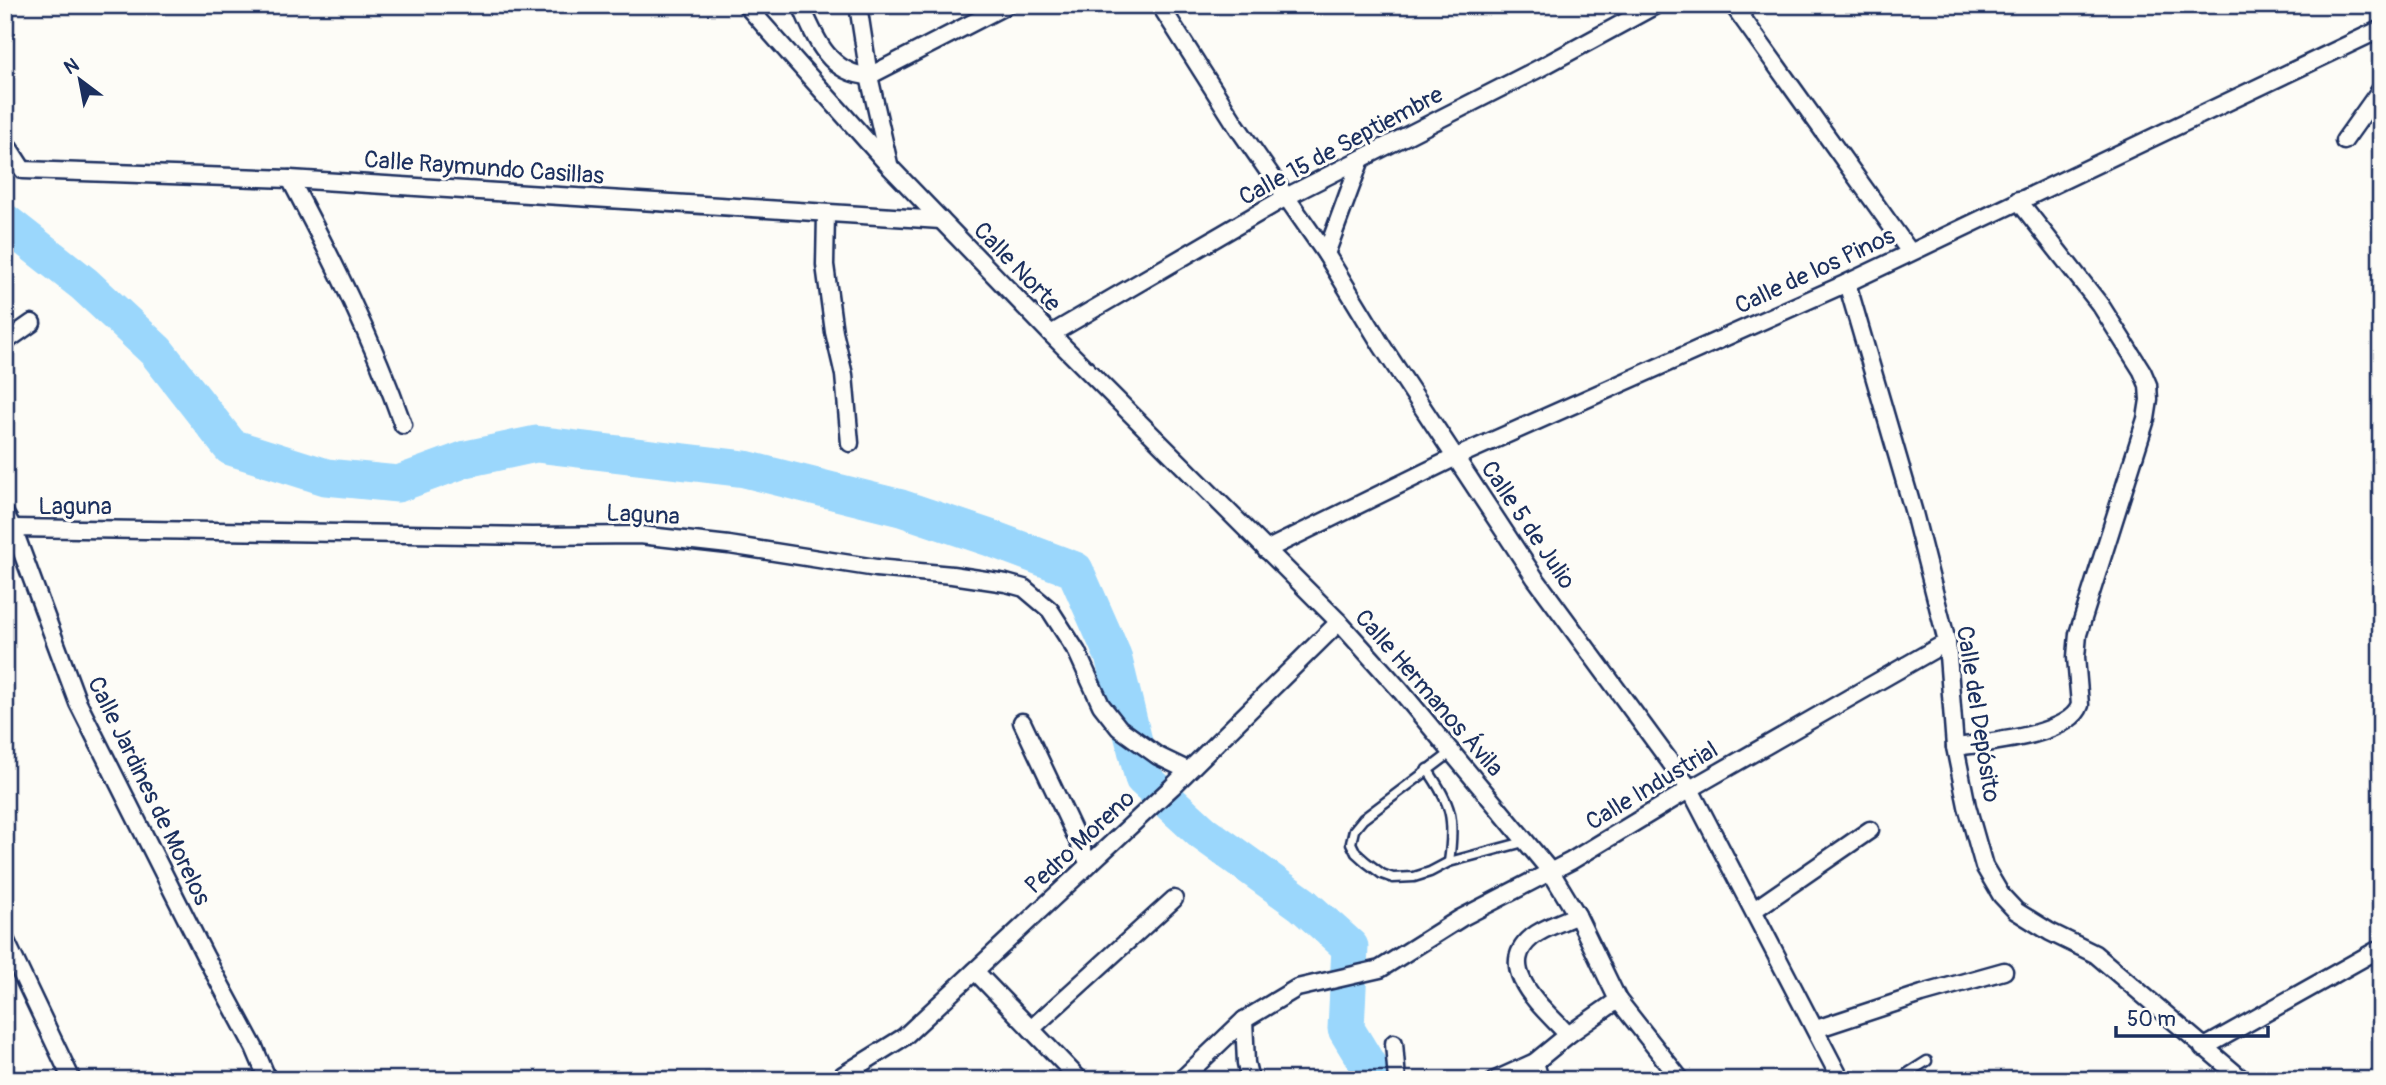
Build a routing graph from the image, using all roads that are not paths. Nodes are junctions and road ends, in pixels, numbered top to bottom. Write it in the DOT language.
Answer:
graph roads {
  1 [pos="746,5"];
  2 [pos="801,5"];
  3 [pos="858,5"];
  4 [pos="1007,5"];
  5 [pos="1160,5"];
  6 [pos="1656,5"];
  7 [pos="1733,5"];
  8 [pos="2381,29"];
  9 [pos="869,76"];
  10 [pos="2381,89"];
  11 [pos="2344,141"];
  12 [pos="5,142"];
  13 [pos="1361,159"];
  14 [pos="890,167"];
  15 [pos="290,178"];
  16 [pos="1286,197"];
  17 [pos="2018,200"];
  18 [pos="826,214"];
  19 [pos="941,220"];
  20 [pos="1910,252"];
  21 [pos="1326,254"];
  22 [pos="1847,283"];
  23 [pos="32,323"];
  24 [pos="1051,334"];
  25 [pos="5,342"];
  26 [pos="403,425"];
  27 [pos="850,443"];
  28 [pos="1456,457"];
  29 [pos="8,524"];
  30 [pos="1266,550"];
  31 [pos="1339,622"];
  32 [pos="1947,642"];
  33 [pos="1022,722"];
  34 [pos="1955,747"];
  35 [pos="1452,752"];
  36 [pos="1427,769"];
  37 [pos="1187,770"];
  38 [pos="1690,789"];
  39 [pos="1870,830"];
  40 [pos="1524,842"];
  41 [pos="1449,862"];
  42 [pos="1089,864"];
  43 [pos="1550,872"];
  44 [pos="1174,899"];
  45 [pos="1754,910"];
  46 [pos="1577,915"];
  47 [pos="5,939"];
  48 [pos="2381,948"];
  49 [pos="975,971"];
  50 [pos="2004,971"];
  51 [pos="1618,1000"];
  52 [pos="1244,1020"];
  53 [pos="1031,1029"];
  54 [pos="1816,1029"];
  55 [pos="1568,1035"];
  56 [pos="1394,1043"];
  57 [pos="2203,1048"];
  58 [pos="1927,1061"];
  59 [pos="1535,1062"];
  60 [pos="72,1080"];
  61 [pos="268,1080"];
  62 [pos="840,1080"];
  63 [pos="1080,1080"];
  64 [pos="1181,1080"];
  65 [pos="1250,1080"];
  66 [pos="1397,1080"];
  67 [pos="1495,1080"];
  68 [pos="1540,1080"];
  69 [pos="1681,1080"];
  70 [pos="1841,1080"];
  71 [pos="1897,1080"];
  72 [pos="2243,1080"];
  1 -- 14 [label="street, Calle Norte"];
  2 -- 9 [label="street"];
  3 -- 9 [label="street"];
  4 -- 9 [label="street"];
  5 -- 16 [label="street, Calle 5 de Julio"];
  6 -- 13 [label="street, Calle 15 de Septiembre"];
  7 -- 20 [label="street"];
  8 -- 17 [label="street, Calle de los Pinos"];
  9 -- 14 [label="street"];
  10 -- 11 [label="street"];
  12 -- 15 [label="street, Calle Raymundo Casillas"];
  13 -- 16 [label="street, Calle 15 de Septiembre"];
  13 -- 21 [label="street"];
  14 -- 19 [label="street, Calle Norte"];
  15 -- 18 [label="street, Calle Raymundo Casillas"];
  15 -- 26 [label="street"];
  16 -- 21 [label="street, Calle 5 de Julio"];
  16 -- 24 [label="street, Calle 15 de Septiembre"];
  17 -- 20 [label="street, Calle de los Pinos"];
  17 -- 34 [label="street"];
  18 -- 19 [label="street, Calle Raymundo Casillas"];
  18 -- 27 [label="street"];
  19 -- 24 [label="street, Calle Norte"];
  20 -- 22 [label="street, Calle de los Pinos"];
  21 -- 28 [label="street, Calle 5 de Julio"];
  22 -- 28 [label="street, Calle de los Pinos"];
  22 -- 32 [label="street, Calle del Depósito"];
  23 -- 25 [label="street"];
  24 -- 30 [label="street, Calle Norte"];
  28 -- 30 [label="street, Calle de los Pinos"];
  28 -- 38 [label="street, Calle 5 de Julio"];
  29 -- 37 [label="street, Laguna"];
  29 -- 61 [label="street, Calle Jardines de Morelos"];
  30 -- 31 [label="street, Calle Hermanos Ávila"];
  31 -- 35 [label="street, Calle Hermanos Ávila"];
  31 -- 37 [label="street, Pedro Moreno"];
  32 -- 34 [label="street, Calle del Depósito"];
  32 -- 38 [label="street, Calle Industrial"];
  33 -- 42 [label="street"];
  34 -- 57 [label="street, Calle del Depósito"];
  35 -- 36 [label="lane"];
  35 -- 40 [label="street, Calle Hermanos Ávila"];
  36 -- 41 [label="lane"];
  36 -- 41 [label="lane"];
  37 -- 42 [label="street, Pedro Moreno"];
  38 -- 43 [label="street, Calle Industrial"];
  38 -- 45 [label="street, Calle 5 de Julio"];
  39 -- 45 [label="street"];
  40 -- 41 [label="lane"];
  40 -- 43 [label="street, Calle Hermanos Ávila"];
  42 -- 49 [label="street, Pedro Moreno"];
  43 -- 46 [label="street, Calle Hermanos Ávila"];
  43 -- 52 [label="street, Calle Industrial"];
  44 -- 53 [label="street"];
  45 -- 54 [label="street, Calle 5 de Julio"];
  46 -- 51 [label="street, Calle Hermanos Ávila"];
  46 -- 55 [label="street"];
  47 -- 60 [label="street"];
  48 -- 57 [label="street"];
  49 -- 53 [label="street"];
  49 -- 62 [label="street, Pedro Moreno"];
  50 -- 54 [label="street"];
  51 -- 55 [label="street"];
  51 -- 69 [label="street, Calle Hermanos Ávila"];
  52 -- 64 [label="street, Calle Industrial"];
  52 -- 65 [label="street"];
  53 -- 63 [label="street"];
  54 -- 70 [label="street, Calle 5 de Julio"];
  55 -- 59 [label="street"];
  56 -- 66 [label="street"];
  57 -- 72 [label="street, Calle del Depósito"];
  58 -- 71 [label="lane"];
  59 -- 67 [label="street"];
  59 -- 68 [label="street"];
}
